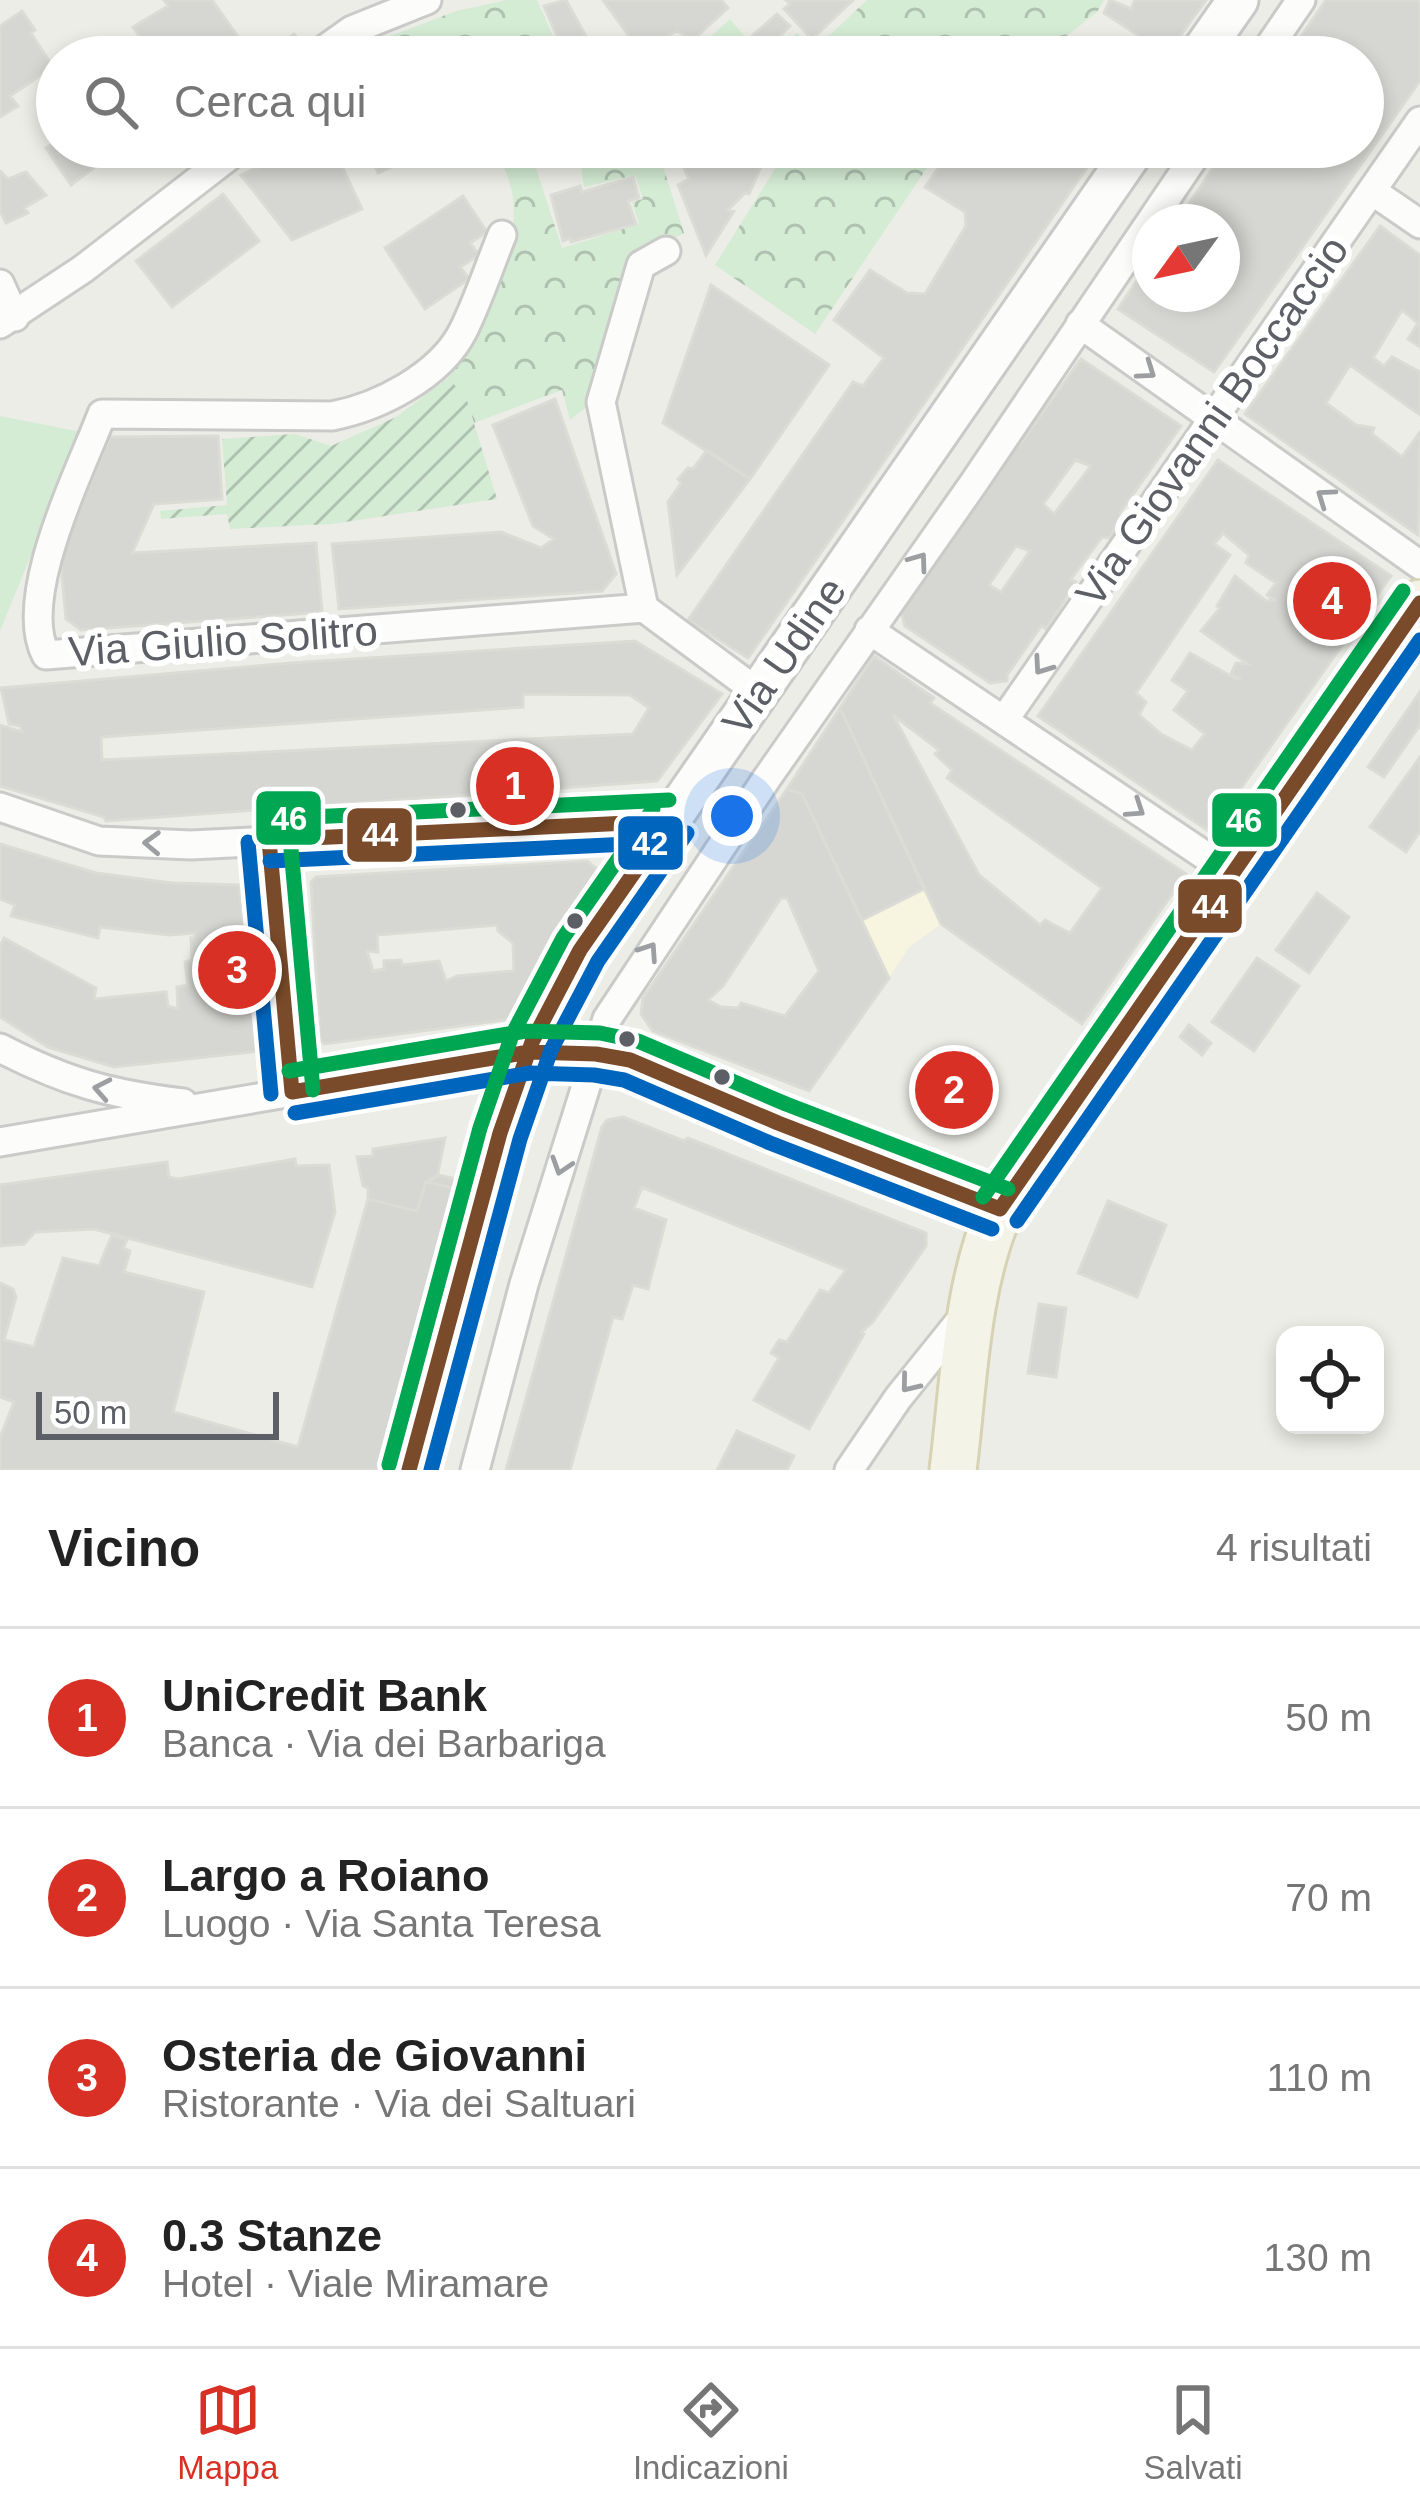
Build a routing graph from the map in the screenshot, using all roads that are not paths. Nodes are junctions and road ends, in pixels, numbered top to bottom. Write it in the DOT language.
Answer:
graph roads {
  1 [pos="427,0"];
  2 [pos="1238,0"];
  3 [pos="1301,0"];
  4 [pos="344,36"];
  5 [pos="1213,36"];
  6 [pos="1276,36"];
  7 [pos="1420,122"];
  8 [pos="213,168"];
  9 [pos="1122,168"];
  10 [pos="1187,168"];
  11 [pos="1372,191"];
  12 [pos="1420,224"];
  13 [pos="502,235"];
  14 [pos="666,251"];
  15 [pos="0,284"];
  16 [pos="7,321"];
  17 [pos="1080,324"];
  18 [pos="1214,418"];
  19 [pos="1420,565"];
  20 [pos="1420,604"];
  21 [pos="644,608"];
  22 [pos="868,630"];
  23 [pos="759,693"];
  24 [pos="1004,720"];
  25 [pos="0,807"];
  26 [pos="670,821"];
  27 [pos="269,840"];
  28 [pos="1234,875"];
  29 [pos="0,1048"];
  30 [pos="557,1052"];
  31 [pos="596,1054"];
  32 [pos="503,1055"];
  33 [pos="292,1092"];
  34 [pos="211,1106"];
  35 [pos="0,1142"];
  36 [pos="1000,1209"];
  37 [pos="975,1303"];
  38 [pos="409,1470"];
  39 [pos="475,1470"];
  40 [pos="849,1470"];
  41 [pos="953,1470"];
  1 -- 4 [label="street"];
  2 -- 5 [label="main road"];
  3 -- 6 [label="street"];
  7 -- 11 [label="street, Via Giovanni Boccaccio"];
  8 -- 16 [label="street"];
  9 -- 23 [label="main road, Via Udine"];
  10 -- 17 [label="street"];
  11 -- 12 [label="street"];
  11 -- 18 [label="street, Via Giovanni Boccaccio"];
  13 -- 21 [label="street, Via Giulio Solitro"];
  14 -- 21 [label="street"];
  15 -- 16 [label="street"];
  17 -- 18 [label="street, one-way"];
  22 -- 17 [label="street, one-way"];
  19 -- 18 [label="street, one-way"];
  18 -- 24 [label="street, Via Giovanni Boccaccio, one-way"];
  20 -- 28 [label="main road"];
  21 -- 23 [label="street"];
  22 -- 24 [label="street"];
  31 -- 22 [label="street, one-way"];
  23 -- 26 [label="main road, Via Udine"];
  24 -- 28 [label="street, one-way"];
  27 -- 25 [label="street, one-way"];
  26 -- 27 [label="street"];
  26 -- 38 [label="main road, Via Udine"];
  27 -- 33 [label="street"];
  28 -- 36 [label="main road"];
  34 -- 29 [label="street, one-way"];
  30 -- 31 [label="street"];
  31 -- 36 [label="street"];
  31 -- 39 [label="street, one-way"];
  32 -- 33 [label="street"];
  33 -- 34 [label="street"];
  34 -- 35 [label="street"];
  36 -- 37 [label="main road"];
  37 -- 40 [label="street, one-way"];
  37 -- 41 [label="main road"];
}
